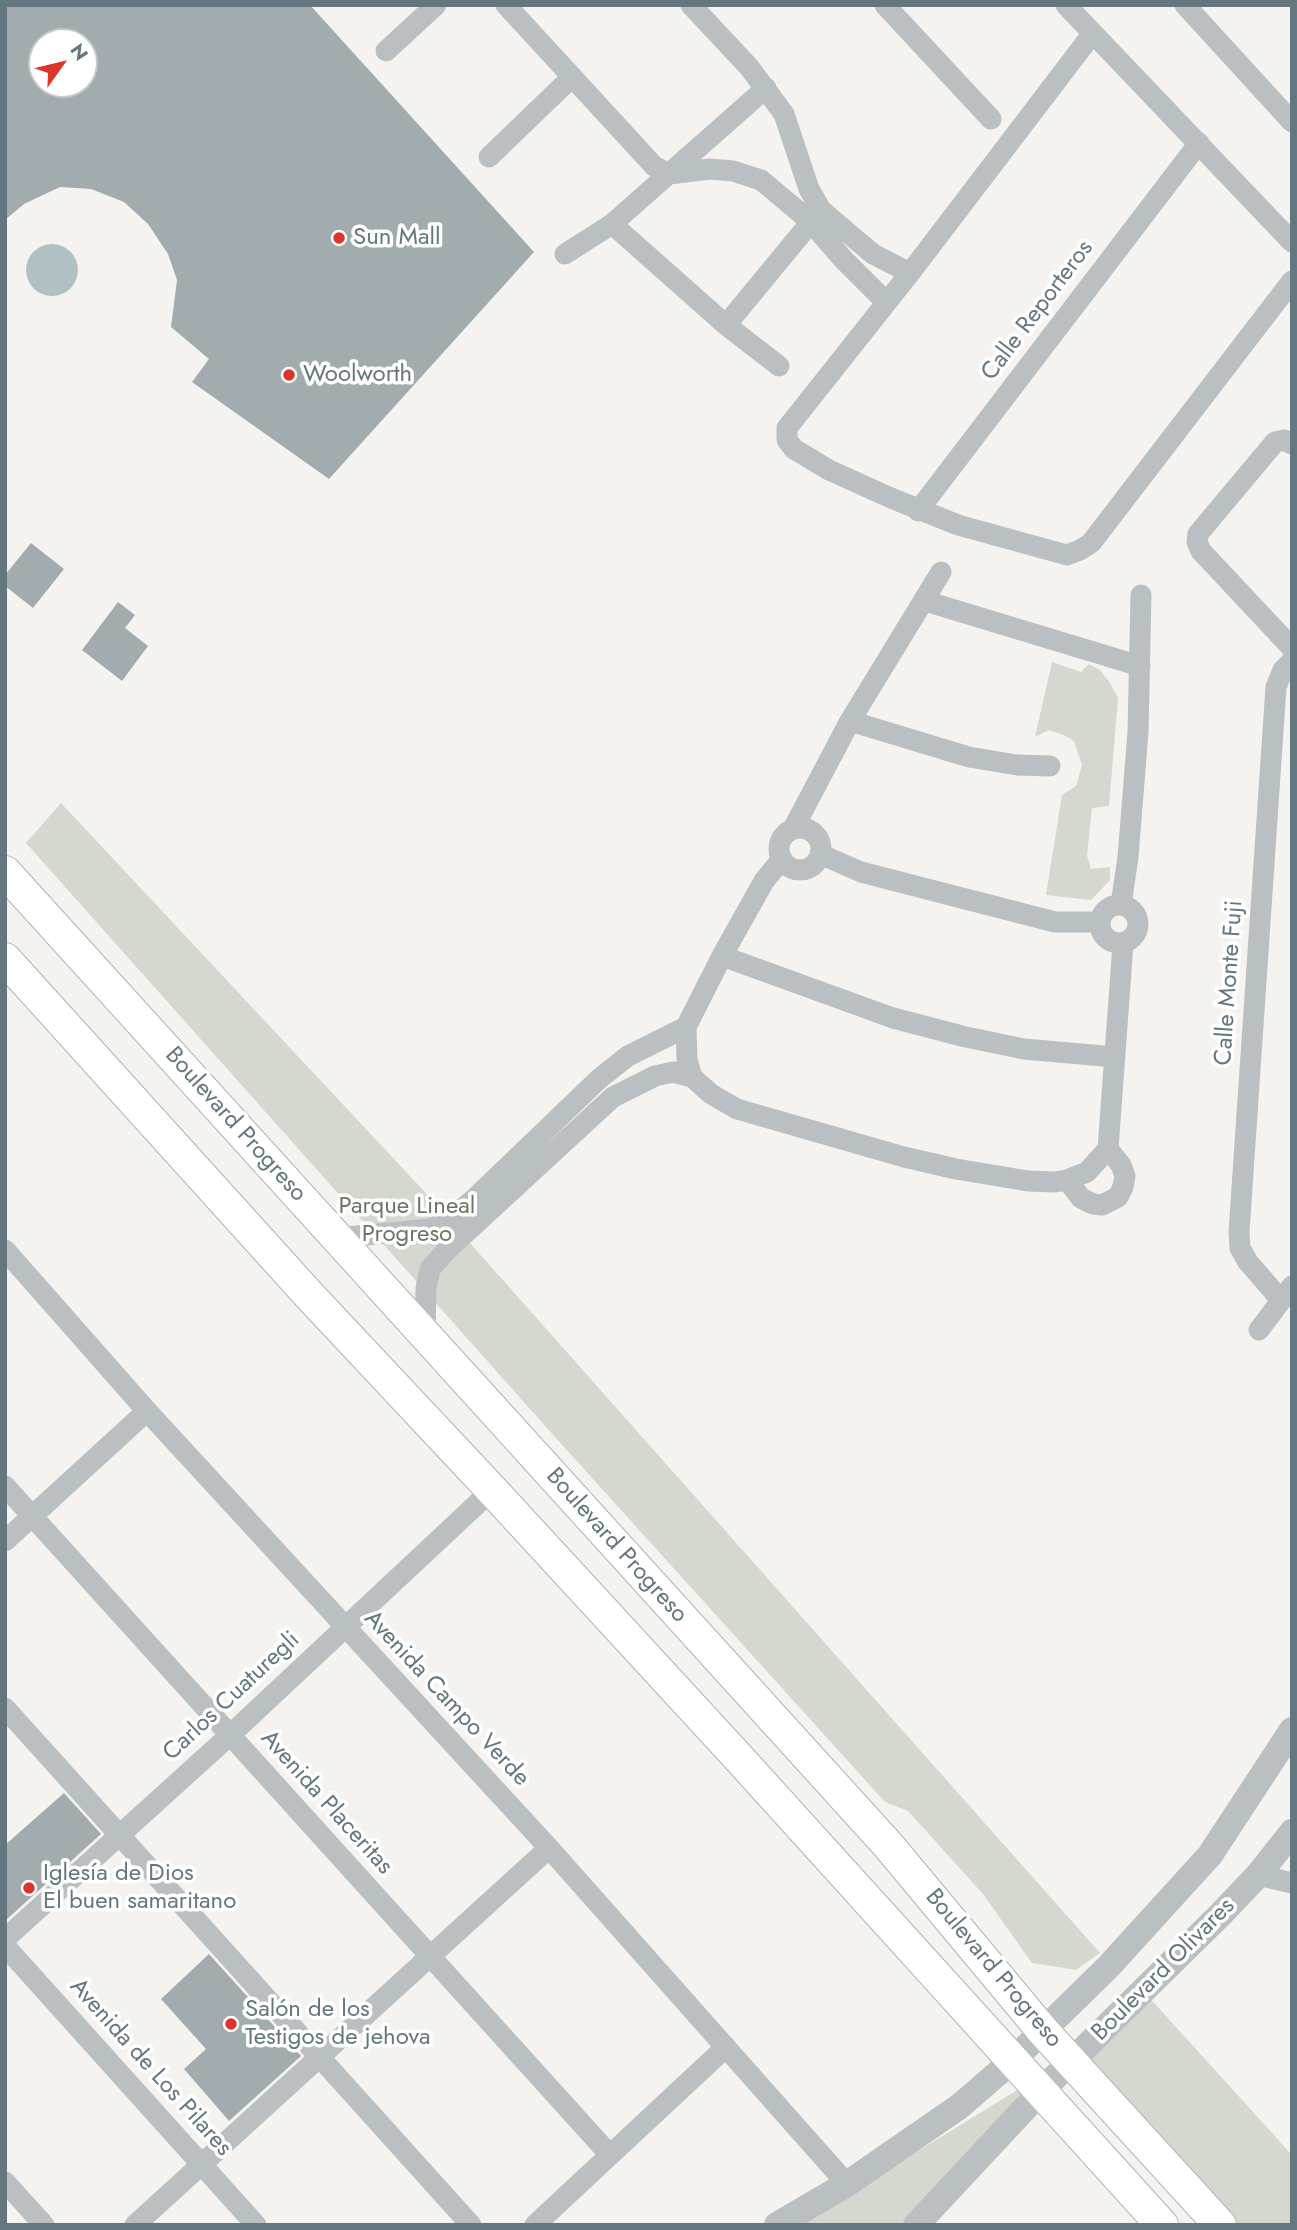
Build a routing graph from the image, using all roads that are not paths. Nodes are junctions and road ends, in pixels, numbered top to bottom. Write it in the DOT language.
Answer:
graph roads {
  1 [pos="436,5"];
  2 [pos="506,5"];
  3 [pos="691,5"];
  4 [pos="885,5"];
  5 [pos="1066,5"];
  6 [pos="1190,9"];
  7 [pos="1093,33"];
  8 [pos="386,51"];
  9 [pos="572,76"];
  10 [pos="766,88"];
  11 [pos="991,119"];
  12 [pos="1292,122"];
  13 [pos="1199,143"];
  14 [pos="489,157"];
  15 [pos="669,174"];
  16 [pos="816,215"];
  17 [pos="612,224"];
  18 [pos="1292,242"];
  19 [pos="565,254"];
  20 [pos="873,254"];
  21 [pos="856,273"];
  22 [pos="910,273"];
  23 [pos="1292,281"];
  24 [pos="886,302"];
  25 [pos="726,325"];
  26 [pos="779,366"];
  27 [pos="1292,444"];
  28 [pos="918,511"];
  29 [pos="942,572"];
  30 [pos="1141,595"];
  31 [pos="925,601"];
  32 [pos="1292,648"];
  33 [pos="1292,661"];
  34 [pos="1139,666"];
  35 [pos="850,721"];
  36 [pos="1050,766"];
  37 [pos="793,829"];
  38 [pos="820,854"];
  39 [pos="782,859"];
  40 [pos="5,872"];
  41 [pos="19,899"];
  42 [pos="1121,905"];
  43 [pos="1099,922"];
  44 [pos="1123,944"];
  45 [pos="722,956"];
  46 [pos="5,958"];
  47 [pos="686,1027"];
  48 [pos="1115,1057"];
  49 [pos="692,1077"];
  50 [pos="600,1078"];
  51 [pos="613,1097"];
  52 [pos="1108,1149"];
  53 [pos="1067,1180"];
  54 [pos="484,1202"];
  55 [pos="452,1231"];
  56 [pos="336,1238"];
  57 [pos="5,1250"];
  58 [pos="1286,1293"];
  59 [pos="1259,1330"];
  60 [pos="425,1335"];
  61 [pos="147,1411"];
  62 [pos="5,1486"];
  63 [pos="492,1490"];
  64 [pos="32,1516"];
  65 [pos="5,1541"];
  66 [pos="345,1628"];
  67 [pos="5,1707"];
  68 [pos="1292,1730"];
  69 [pos="229,1736"];
  70 [pos="120,1835"];
  71 [pos="1287,1845"];
  72 [pos="549,1848"];
  73 [pos="1258,1875"];
  74 [pos="1292,1883"];
  75 [pos="5,1939"];
  76 [pos="5,1946"];
  77 [pos="429,1956"];
  78 [pos="1043,2031"];
  79 [pos="726,2047"];
  80 [pos="320,2056"];
  81 [pos="1013,2060"];
  82 [pos="1070,2062"];
  83 [pos="1042,2090"];
  84 [pos="610,2155"];
  85 [pos="201,2164"];
  86 [pos="5,2182"];
  87 [pos="847,2184"];
  88 [pos="44,2225"];
  89 [pos="135,2225"];
  90 [pos="256,2225"];
  91 [pos="471,2225"];
  92 [pos="534,2225"];
  93 [pos="777,2225"];
  94 [pos="916,2225"];
  95 [pos="1162,2225"];
  96 [pos="1220,2225"];
  1 -- 8 [label="street"];
  2 -- 9 [label="street"];
  3 -- 10 [label="street"];
  4 -- 11 [label="street"];
  5 -- 7 [label="street"];
  6 -- 12 [label="street"];
  7 -- 13 [label="street"];
  7 -- 22 [label="street"];
  9 -- 14 [label="street"];
  9 -- 15 [label="street"];
  10 -- 15 [label="street"];
  10 -- 16 [label="street"];
  13 -- 18 [label="street"];
  13 -- 28 [label="street, Calle Reporteros"];
  15 -- 16 [label="street"];
  15 -- 17 [label="street"];
  16 -- 20 [label="street"];
  16 -- 21 [label="street"];
  16 -- 25 [label="street"];
  17 -- 19 [label="street"];
  17 -- 25 [label="street"];
  20 -- 21 [label="street"];
  20 -- 22 [label="street"];
  21 -- 24 [label="street"];
  22 -- 24 [label="street"];
  23 -- 28 [label="street"];
  24 -- 28 [label="street"];
  25 -- 26 [label="street"];
  27 -- 32 [label="street"];
  29 -- 31 [label="street"];
  30 -- 34 [label="street"];
  31 -- 34 [label="street"];
  31 -- 35 [label="street"];
  33 -- 58 [label="street, Calle Monte Fuji"];
  34 -- 42 [label="street"];
  35 -- 36 [label="street"];
  35 -- 37 [label="street"];
  37 -- 38 [label="street"];
  37 -- 39 [label="street"];
  38 -- 39 [label="street"];
  38 -- 43 [label="street"];
  39 -- 45 [label="street"];
  40 -- 41 [label="main road, Boulevard Progreso"];
  41 -- 56 [label="main road, Boulevard Progreso"];
  42 -- 43 [label="street"];
  42 -- 44 [label="street"];
  43 -- 44 [label="street"];
  44 -- 48 [label="street"];
  45 -- 47 [label="street"];
  45 -- 48 [label="street"];
  46 -- 63 [label="main road, Boulevard Progreso"];
  47 -- 49 [label="street"];
  47 -- 50 [label="street"];
  48 -- 52 [label="street"];
  49 -- 51 [label="street"];
  49 -- 53 [label="street"];
  50 -- 51 [label="street"];
  50 -- 54 [label="street"];
  51 -- 54 [label="street"];
  52 -- 53 [label="street"];
  52 -- 53 [label="street"];
  54 -- 55 [label="street"];
  55 -- 56 [label="street"];
  55 -- 60 [label="street"];
  56 -- 60 [label="main road, Boulevard Progreso"];
  57 -- 61 [label="street, Avenida Campo Verde"];
  58 -- 59 [label="street"];
  60 -- 78 [label="main road, Boulevard Progreso"];
  61 -- 64 [label="street"];
  61 -- 66 [label="street, Avenida Campo Verde"];
  62 -- 64 [label="street, Avenida Placeritas"];
  63 -- 66 [label="street, Carlos Cuaturegli"];
  63 -- 81 [label="main road, Boulevard Progreso"];
  64 -- 65 [label="street"];
  64 -- 69 [label="street, Avenida Placeritas"];
  66 -- 69 [label="street, Carlos Cuaturegli"];
  66 -- 72 [label="street, Avenida Campo Verde"];
  67 -- 70 [label="street"];
  68 -- 78 [label="street, Boulevard Olivares"];
  69 -- 70 [label="street, Carlos Cuaturegli"];
  69 -- 77 [label="street, Avenida Placeritas"];
  70 -- 75 [label="street, Carlos Cuaturegli"];
  70 -- 80 [label="street"];
  71 -- 73 [label="street, Boulevard Olivares"];
  72 -- 77 [label="street"];
  72 -- 79 [label="street, Avenida Campo Verde"];
  73 -- 74 [label="street"];
  73 -- 82 [label="street, Boulevard Olivares"];
  76 -- 85 [label="street, Avenida de Los Pilares"];
  77 -- 80 [label="street"];
  77 -- 84 [label="street, Avenida Placeritas"];
  78 -- 81 [label="street, Boulevard Olivares"];
  78 -- 82 [label="main road, Boulevard Progreso"];
  79 -- 84 [label="street"];
  79 -- 87 [label="street, Avenida Campo Verde"];
  80 -- 85 [label="street"];
  80 -- 91 [label="street"];
  81 -- 83 [label="main road, Boulevard Progreso"];
  81 -- 87 [label="street, Boulevard Olivares"];
  82 -- 83 [label="street, Boulevard Olivares"];
  82 -- 96 [label="main road, Boulevard Progreso"];
  83 -- 94 [label="street, Boulevard Olivares"];
  83 -- 95 [label="main road, Boulevard Progreso"];
  84 -- 92 [label="street"];
  85 -- 89 [label="street"];
  85 -- 90 [label="street, Avenida de Los Pilares"];
  86 -- 88 [label="street"];
  87 -- 93 [label="street, Boulevard Olivares"];
}
